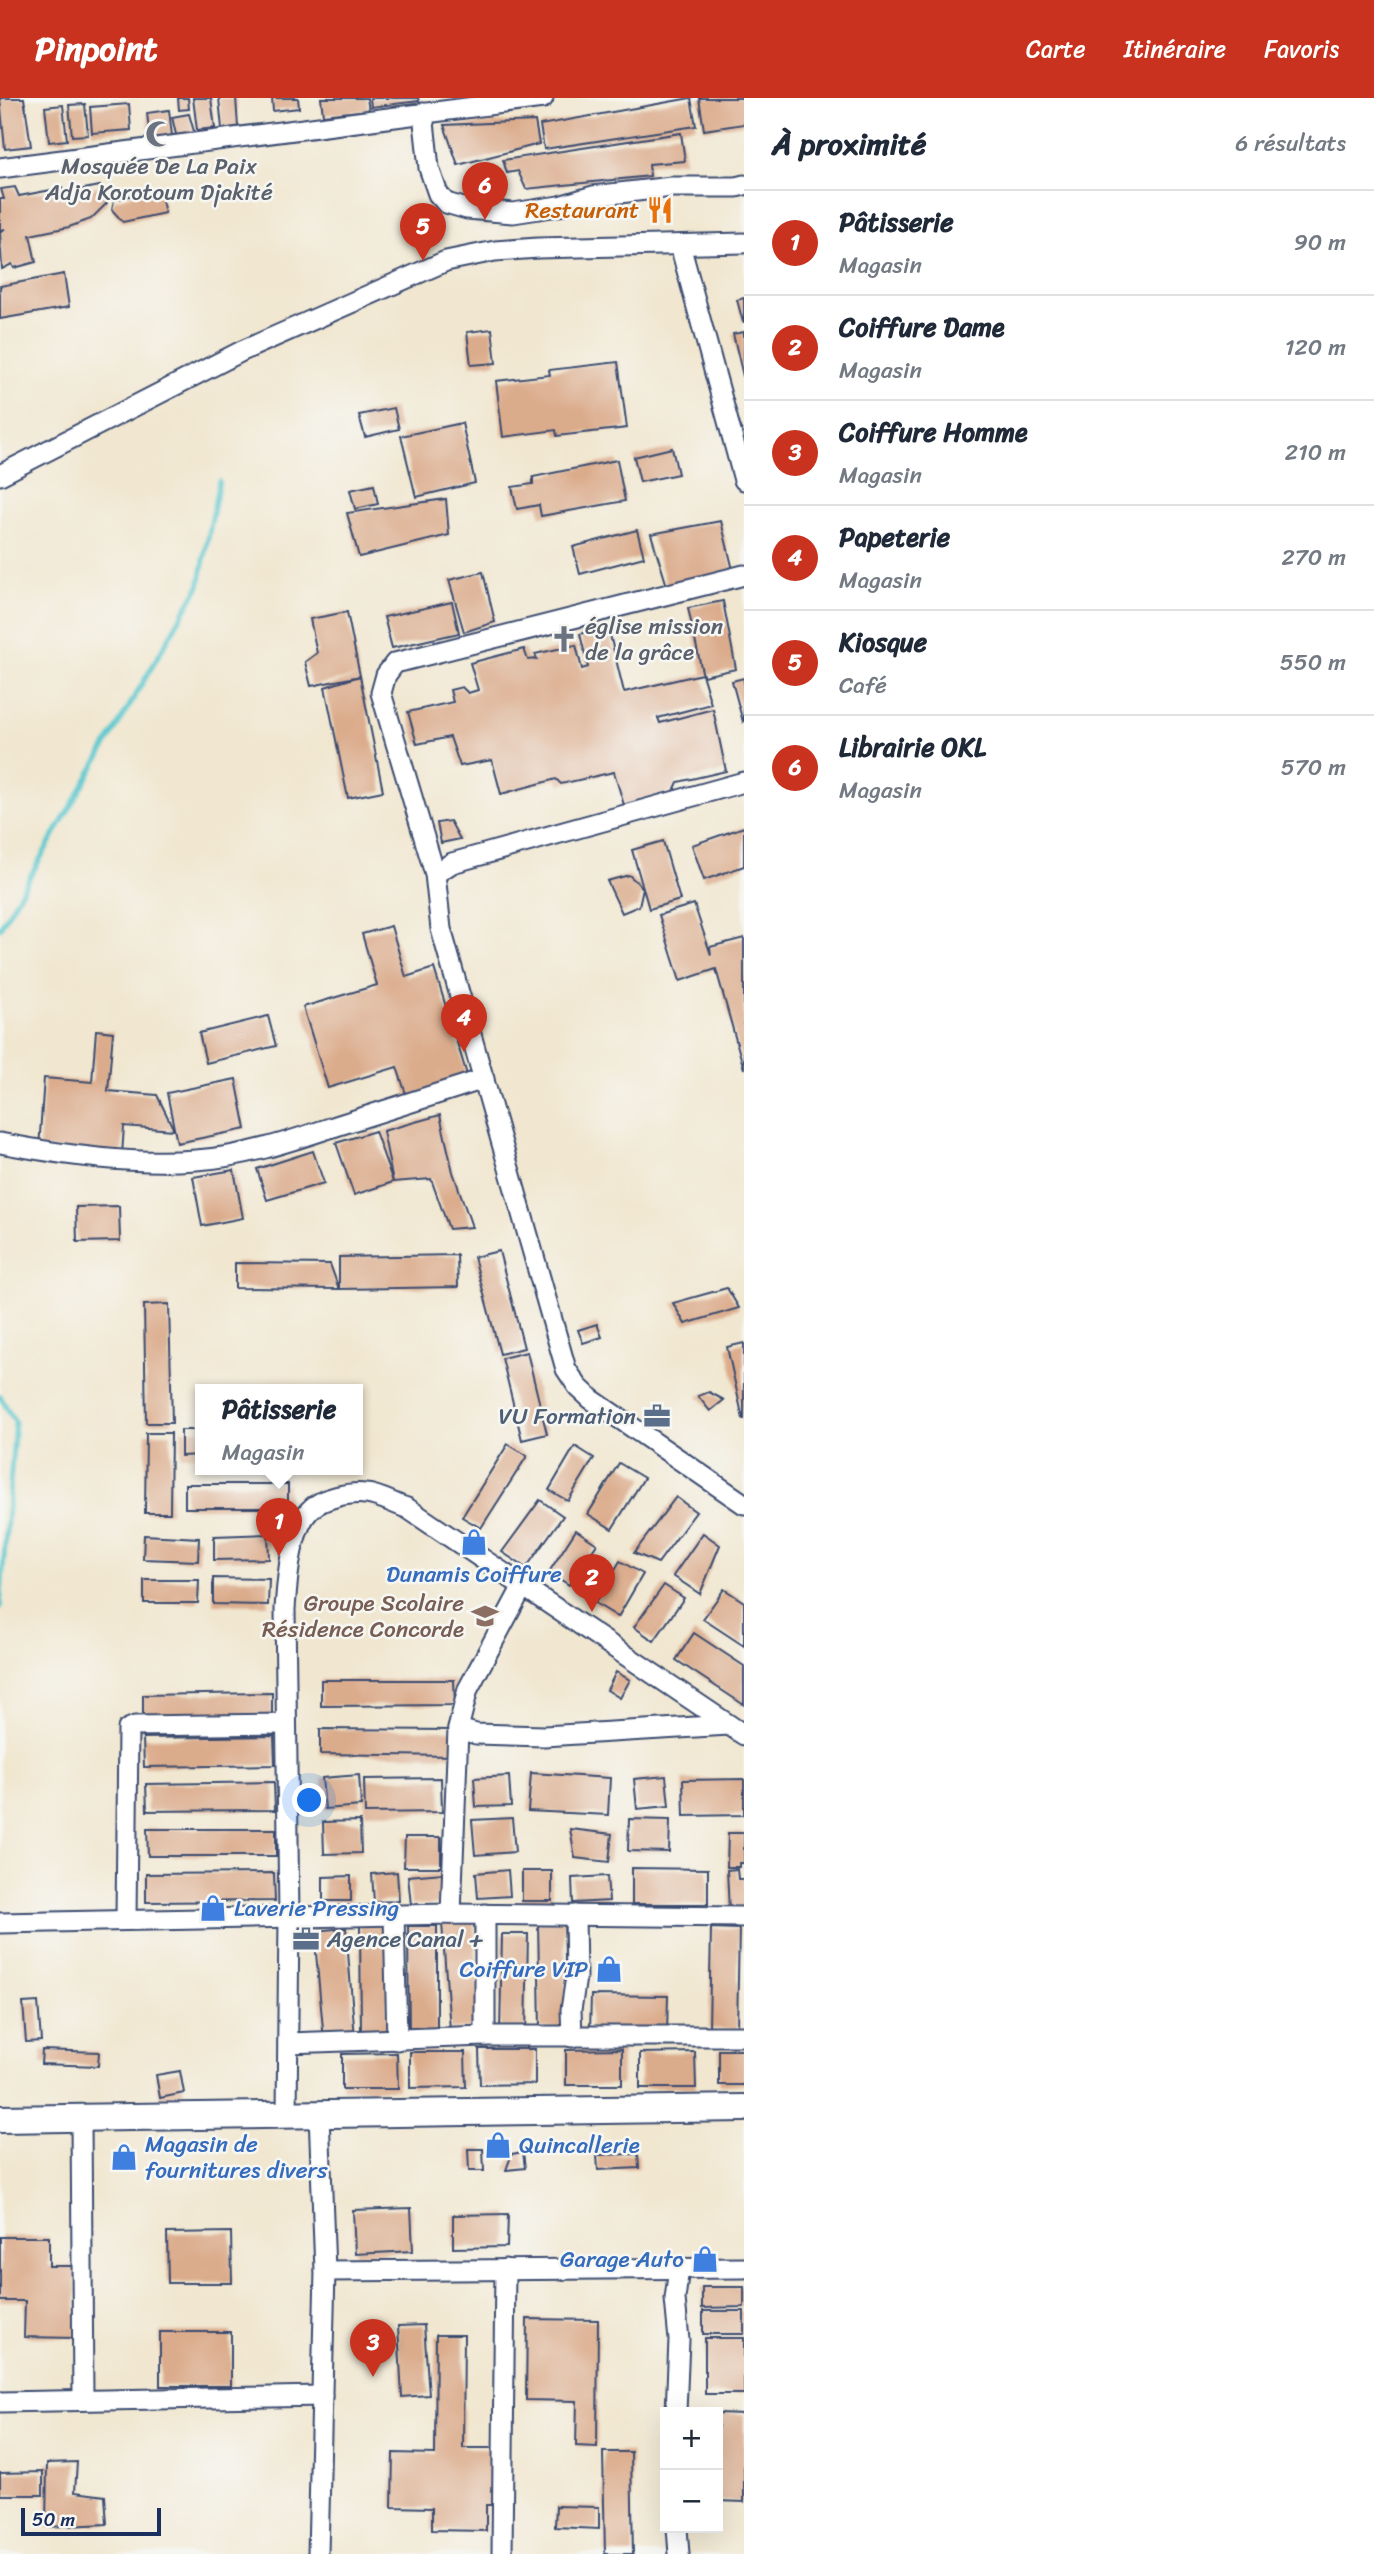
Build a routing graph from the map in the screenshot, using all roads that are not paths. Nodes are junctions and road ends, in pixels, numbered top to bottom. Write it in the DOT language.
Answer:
graph roads {
  1 [pos="543,98"];
  2 [pos="423,113"];
  3 [pos="0,168"];
  4 [pos="744,185"];
  5 [pos="744,243"];
  6 [pos="680,245"];
  7 [pos="0,475"];
  8 [pos="744,480"];
  9 [pos="744,575"];
  10 [pos="744,782"];
  11 [pos="435,874"];
  12 [pos="484,1079"];
  13 [pos="0,1143"];
  14 [pos="744,1504"];
  15 [pos="523,1586"];
  16 [pos="286,1724"];
  17 [pos="458,1729"];
  18 [pos="736,1730"];
  19 [pos="394,1914"];
  20 [pos="451,1914"];
  21 [pos="485,1914"];
  22 [pos="575,1915"];
  23 [pos="289,1917"];
  24 [pos="744,1917"];
  25 [pos="126,1920"];
  26 [pos="0,1923"];
  27 [pos="485,2036"];
  28 [pos="744,2036"];
  29 [pos="572,2037"];
  30 [pos="397,2040"];
  31 [pos="288,2043"];
  32 [pos="744,2108"];
  33 [pos="287,2114"];
  34 [pos="319,2114"];
  35 [pos="0,2119"];
  36 [pos="81,2119"];
  37 [pos="744,2267"];
  38 [pos="679,2268"];
  39 [pos="505,2269"];
  40 [pos="325,2271"];
  41 [pos="322,2396"];
  42 [pos="83,2399"];
  43 [pos="0,2402"];
  44 [pos="676,2407"];
  45 [pos="677,2533"];
  46 [pos="318,2554"];
  47 [pos="502,2554"];
  48 [pos="678,2554"];
  1 -- 2 [label="street"];
  2 -- 3 [label="street"];
  2 -- 4 [label="street"];
  5 -- 6 [label="street"];
  6 -- 7 [label="street"];
  6 -- 8 [label="street"];
  9 -- 11 [label="street"];
  10 -- 11 [label="street"];
  11 -- 12 [label="street"];
  12 -- 13 [label="street"];
  12 -- 14 [label="street"];
  15 -- 16 [label="street"];
  15 -- 17 [label="street"];
  15 -- 18 [label="street"];
  16 -- 23 [label="street"];
  16 -- 25 [label="street"];
  17 -- 18 [label="street"];
  17 -- 20 [label="street"];
  19 -- 20 [label="street"];
  19 -- 23 [label="street"];
  19 -- 30 [label="street"];
  20 -- 21 [label="street"];
  21 -- 22 [label="street"];
  21 -- 27 [label="street"];
  22 -- 24 [label="street"];
  22 -- 29 [label="street"];
  23 -- 25 [label="street"];
  23 -- 31 [label="street"];
  25 -- 26 [label="street"];
  27 -- 29 [label="street"];
  27 -- 30 [label="street"];
  28 -- 29 [label="street"];
  30 -- 31 [label="street"];
  31 -- 33 [label="street"];
  32 -- 34 [label="street"];
  33 -- 34 [label="street"];
  33 -- 36 [label="street"];
  34 -- 40 [label="street"];
  35 -- 36 [label="street"];
  36 -- 42 [label="street"];
  37 -- 38 [label="street"];
  38 -- 39 [label="street"];
  38 -- 44 [label="street"];
  39 -- 40 [label="street"];
  39 -- 47 [label="street"];
  40 -- 41 [label="street"];
  41 -- 42 [label="street"];
  41 -- 46 [label="street"];
  42 -- 43 [label="street"];
  45 -- 48 [label="street"];
}
